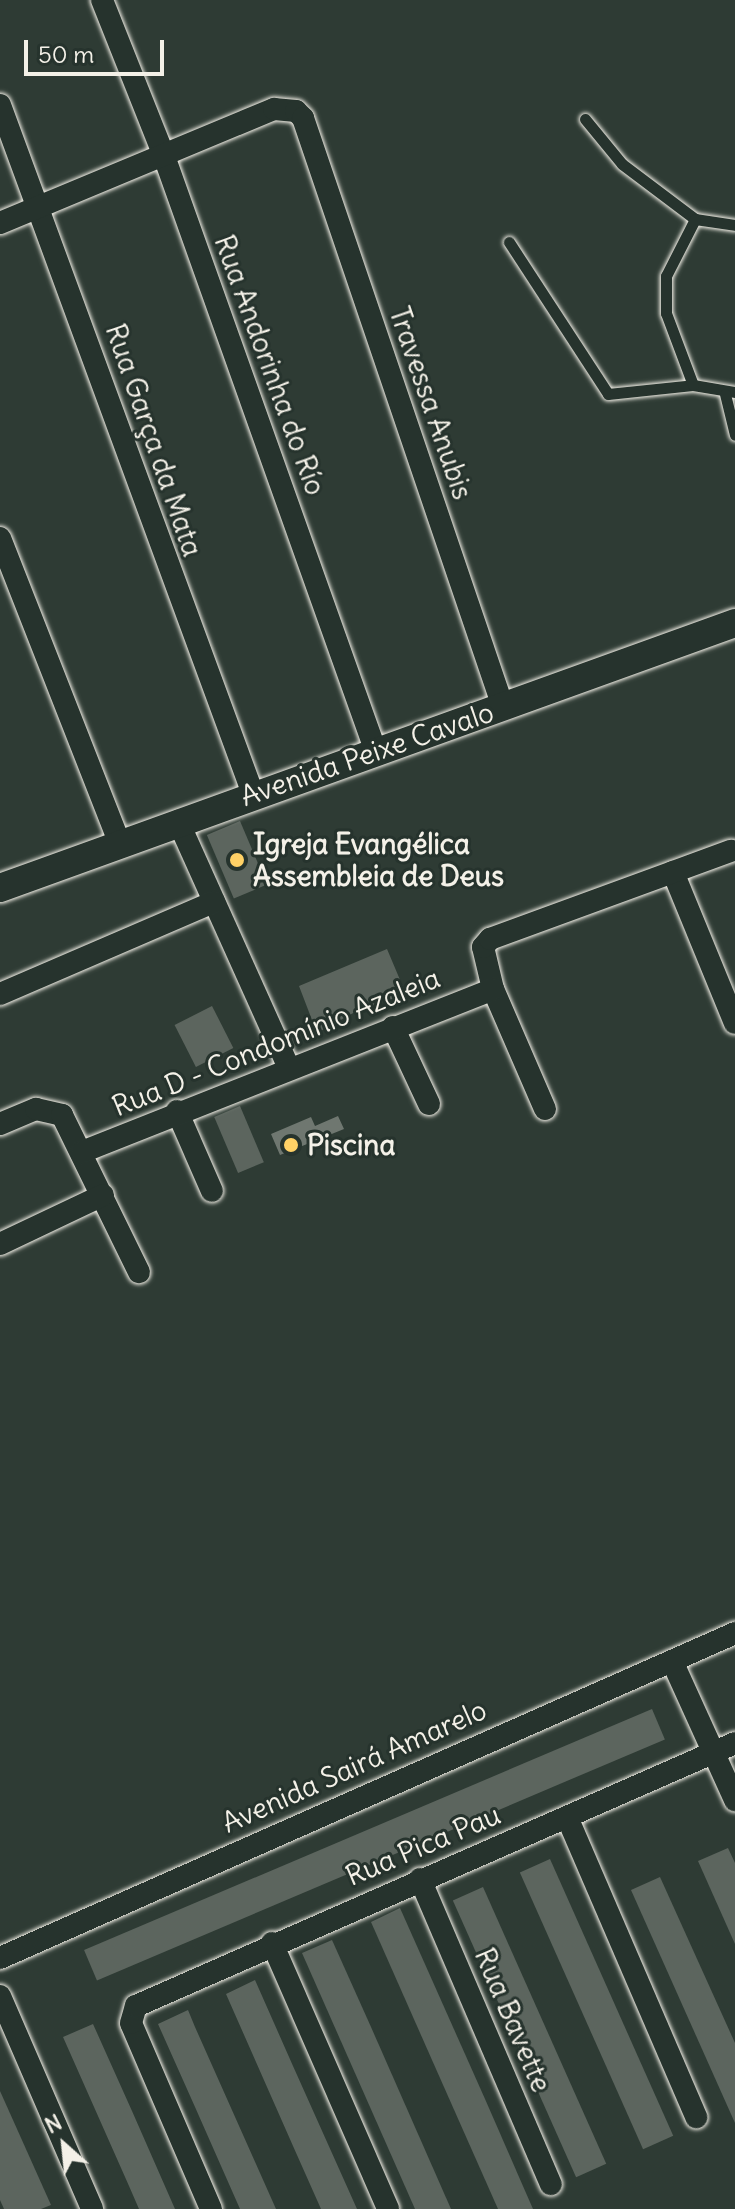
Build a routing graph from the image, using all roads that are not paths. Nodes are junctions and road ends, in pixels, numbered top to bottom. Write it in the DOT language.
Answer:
graph roads {
  1 [pos="102,0"];
  2 [pos="0,105"];
  3 [pos="585,119"];
  4 [pos="164,156"];
  5 [pos="41,208"];
  6 [pos="695,219"];
  7 [pos="0,223"];
  8 [pos="735,225"];
  9 [pos="509,242"];
  10 [pos="693,385"];
  11 [pos="730,393"];
  12 [pos="735,435"];
  13 [pos="0,538"];
  14 [pos="735,623"];
  15 [pos="503,707"];
  16 [pos="376,752"];
  17 [pos="253,794"];
  18 [pos="178,821"];
  19 [pos="119,841"];
  20 [pos="731,851"];
  21 [pos="673,872"];
  22 [pos="0,888"];
  23 [pos="214,902"];
  24 [pos="493,989"];
  25 [pos="0,994"];
  26 [pos="735,1023"];
  27 [pos="393,1027"];
  28 [pos="288,1066"];
  29 [pos="429,1104"];
  30 [pos="545,1109"];
  31 [pos="177,1111"];
  32 [pos="0,1124"];
  33 [pos="82,1152"];
  34 [pos="212,1191"];
  35 [pos="103,1195"];
  36 [pos="0,1244"];
  37 [pos="139,1272"];
  38 [pos="735,1633"];
  39 [pos="672,1661"];
  40 [pos="735,1743"];
  41 [pos="714,1753"];
  42 [pos="735,1800"];
  43 [pos="567,1817"];
  44 [pos="420,1879"];
  45 [pos="272,1943"];
  46 [pos="0,1958"];
  47 [pos="0,1996"];
  48 [pos="696,2117"];
  49 [pos="551,2184"];
  50 [pos="92,2209"];
  51 [pos="211,2209"];
  52 [pos="388,2209"];
  1 -- 4 [label="street, Rua Andorinha do Río"];
  2 -- 5 [label="street, Rua Garça da Mata"];
  3 -- 6 [label="lane"];
  4 -- 5 [label="street"];
  4 -- 15 [label="street, Travessa Anubis"];
  4 -- 16 [label="street, Rua Andorinha do Río"];
  5 -- 7 [label="street"];
  5 -- 17 [label="street, Rua Garça da Mata"];
  6 -- 8 [label="lane"];
  6 -- 10 [label="lane"];
  9 -- 10 [label="lane"];
  10 -- 11 [label="lane"];
  11 -- 12 [label="lane"];
  13 -- 19 [label="street"];
  14 -- 15 [label="street, Avenida Peixe Cavalo"];
  15 -- 16 [label="street, Avenida Peixe Cavalo"];
  16 -- 17 [label="street, Avenida Peixe Cavalo"];
  17 -- 18 [label="street, Avenida Peixe Cavalo"];
  18 -- 19 [label="street, Avenida Peixe Cavalo"];
  18 -- 23 [label="street"];
  19 -- 22 [label="street, Avenida Peixe Cavalo"];
  20 -- 21 [label="street"];
  21 -- 24 [label="street"];
  21 -- 26 [label="street"];
  23 -- 25 [label="street"];
  23 -- 28 [label="street"];
  24 -- 27 [label="street, Rua D - Condomínio Azaleia"];
  24 -- 30 [label="street"];
  27 -- 28 [label="street, Rua D - Condomínio Azaleia"];
  27 -- 29 [label="street"];
  28 -- 31 [label="street, Rua D - Condomínio Azaleia"];
  31 -- 33 [label="street, Rua D - Condomínio Azaleia"];
  31 -- 34 [label="street"];
  32 -- 33 [label="street"];
  33 -- 35 [label="street"];
  35 -- 36 [label="street"];
  35 -- 37 [label="street"];
  38 -- 39 [label="street, Avenida Sairá Amarelo"];
  39 -- 41 [label="street"];
  39 -- 46 [label="street, Avenida Sairá Amarelo"];
  40 -- 41 [label="street, Rua Pica Pau"];
  41 -- 42 [label="street"];
  41 -- 43 [label="street, Rua Pica Pau"];
  43 -- 44 [label="street, Rua Pica Pau"];
  43 -- 48 [label="street"];
  44 -- 45 [label="street, Rua Pica Pau"];
  44 -- 49 [label="street, Rua Bavette"];
  45 -- 51 [label="street, Rua Pica Pau"];
  45 -- 52 [label="street"];
  47 -- 50 [label="street"];
}
